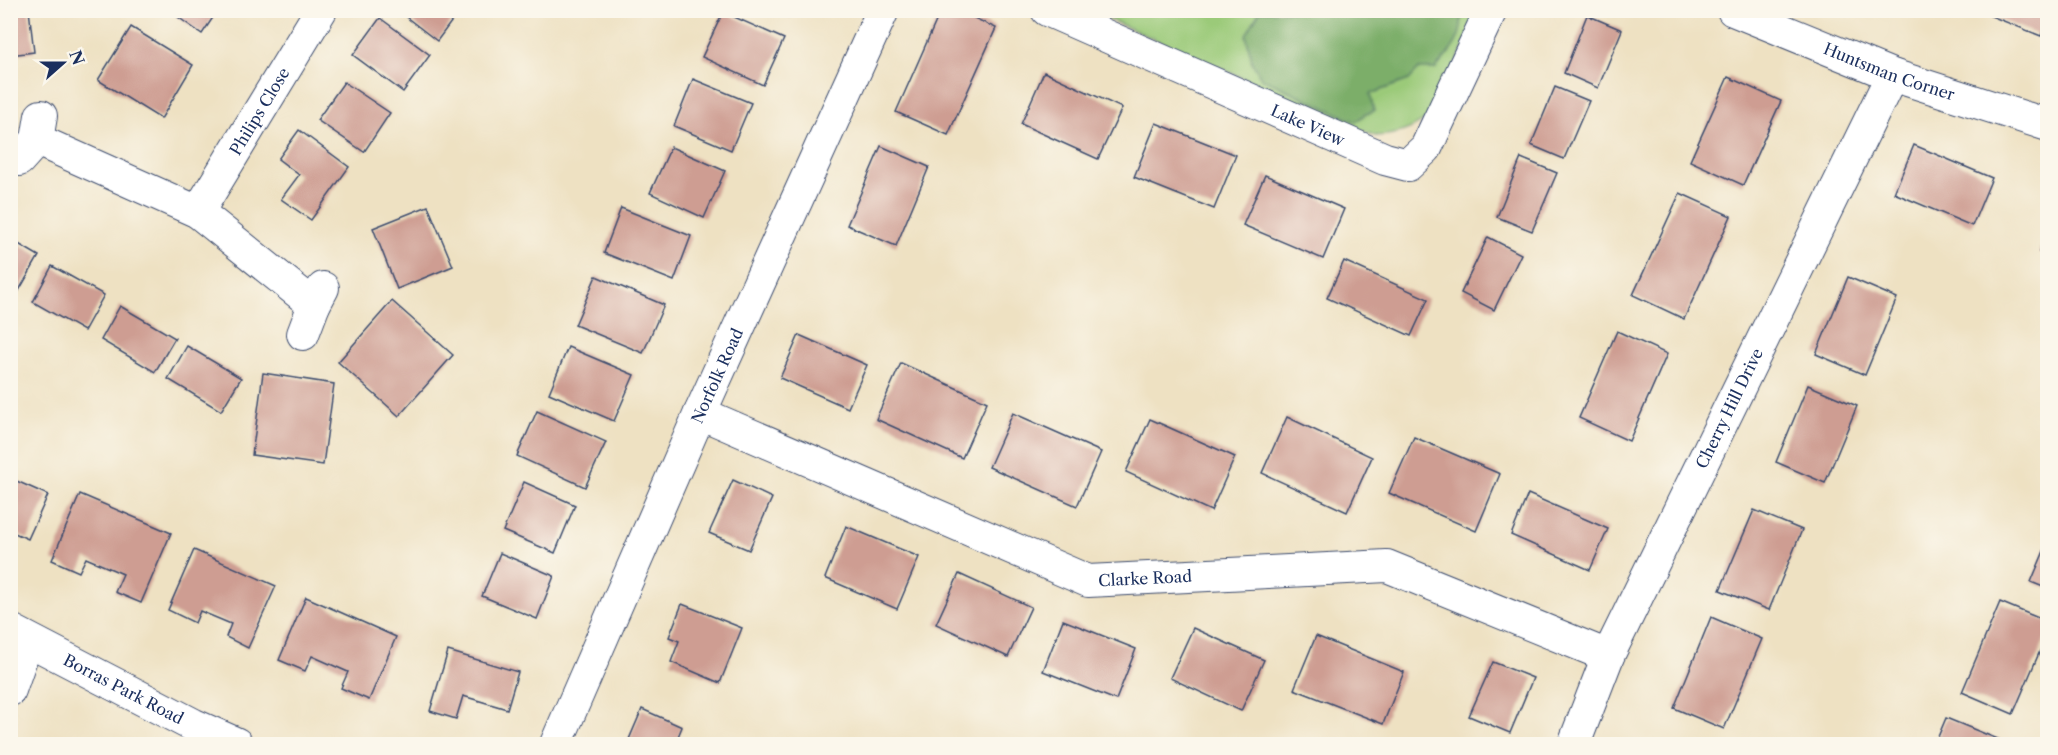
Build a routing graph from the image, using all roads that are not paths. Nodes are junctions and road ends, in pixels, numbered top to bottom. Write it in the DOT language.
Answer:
graph roads {
  1 [pos="321,10"];
  2 [pos="883,10"];
  3 [pos="1047,10"];
  4 [pos="1491,10"];
  5 [pos="1733,10"];
  6 [pos="1892,75"];
  7 [pos="2048,125"];
  8 [pos="32,139"];
  9 [pos="198,212"];
  10 [pos="314,309"];
  11 [pos="700,413"];
  12 [pos="19,635"];
  13 [pos="1608,656"];
  14 [pos="10,690"];
  15 [pos="236,744"];
  16 [pos="556,744"];
  17 [pos="1574,744"];
  1 -- 9 [label="street, Philips Close"];
  2 -- 11 [label="street, Norfolk Road"];
  3 -- 4 [label="street, Lake View"];
  5 -- 6 [label="street, Huntsman Corner"];
  6 -- 7 [label="street, Huntsman Corner"];
  6 -- 13 [label="street, Cherry Hill Drive"];
  8 -- 9 [label="street"];
  9 -- 10 [label="street"];
  11 -- 13 [label="street, Clarke Road"];
  11 -- 16 [label="street, Norfolk Road"];
  12 -- 14 [label="street"];
  12 -- 15 [label="street, Borras Park Road"];
  13 -- 17 [label="street, Cherry Hill Drive"];
}
